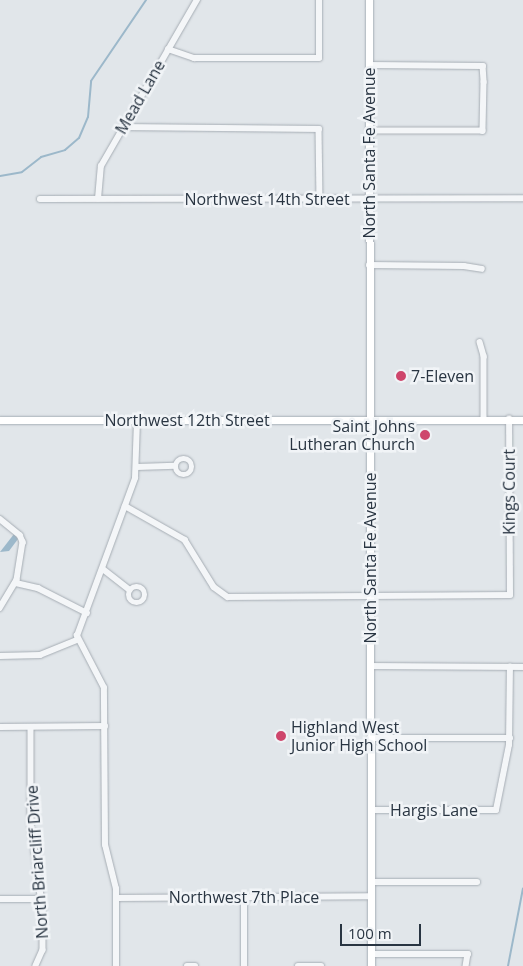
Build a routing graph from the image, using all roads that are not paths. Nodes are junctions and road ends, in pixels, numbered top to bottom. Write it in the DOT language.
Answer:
graph roads {
  1 [pos="197,0"];
  2 [pos="319,0"];
  3 [pos="369,0"];
  4 [pos="168,49"];
  5 [pos="369,65"];
  6 [pos="123,127"];
  7 [pos="370,132"];
  8 [pos="523,198"];
  9 [pos="40,199"];
  10 [pos="98,199"];
  11 [pos="320,199"];
  12 [pos="369,199"];
  13 [pos="369,265"];
  14 [pos="482,269"];
  15 [pos="480,342"];
  16 [pos="369,419"];
  17 [pos="484,419"];
  18 [pos="0,420"];
  19 [pos="137,420"];
  20 [pos="509,420"];
  21 [pos="523,420"];
  22 [pos="175,466"];
  23 [pos="137,467"];
  24 [pos="125,506"];
  25 [pos="0,519"];
  26 [pos="103,569"];
  27 [pos="16,583"];
  28 [pos="130,590"];
  29 [pos="370,596"];
  30 [pos="0,608"];
  31 [pos="87,613"];
  32 [pos="77,640"];
  33 [pos="0,656"];
  34 [pos="370,666"];
  35 [pos="510,666"];
  36 [pos="523,667"];
  37 [pos="105,726"];
  38 [pos="0,727"];
  39 [pos="31,727"];
  40 [pos="370,738"];
  41 [pos="510,738"];
  42 [pos="371,810"];
  43 [pos="371,882"];
  44 [pos="477,882"];
  45 [pos="371,896"];
  46 [pos="244,897"];
  47 [pos="43,898"];
  48 [pos="116,898"];
  49 [pos="0,899"];
  50 [pos="371,954"];
  51 [pos="36,966"];
  52 [pos="116,966"];
  53 [pos="187,966"];
  54 [pos="195,966"];
  55 [pos="244,966"];
  56 [pos="298,966"];
  57 [pos="322,966"];
  58 [pos="371,966"];
  59 [pos="466,966"];
  1 -- 4 [label="street, Mead Lane"];
  2 -- 4 [label="street"];
  3 -- 5 [label="main road, North Santa Fe Avenue"];
  4 -- 6 [label="street, Mead Lane"];
  5 -- 7 [label="main road, North Santa Fe Avenue"];
  5 -- 7 [label="street"];
  6 -- 10 [label="street, Mead Lane"];
  6 -- 11 [label="street"];
  7 -- 12 [label="main road, North Santa Fe Avenue"];
  8 -- 12 [label="street, Northwest 14th Street"];
  9 -- 10 [label="street, Northwest 14th Street"];
  10 -- 11 [label="street, Northwest 14th Street"];
  11 -- 12 [label="street, Northwest 14th Street"];
  12 -- 13 [label="main road, North Santa Fe Avenue"];
  13 -- 14 [label="street"];
  13 -- 16 [label="main road, North Santa Fe Avenue"];
  15 -- 17 [label="street"];
  16 -- 17 [label="main road, Northwest 12th Street"];
  16 -- 19 [label="main road, Northwest 12th Street"];
  16 -- 29 [label="main road, North Santa Fe Avenue"];
  17 -- 20 [label="main road, Northwest 12th Street"];
  18 -- 19 [label="main road, Northwest 12th Street"];
  19 -- 23 [label="street"];
  20 -- 21 [label="main road, Northwest 12th Street"];
  20 -- 29 [label="street, Kings Court"];
  22 -- 23 [label="street"];
  23 -- 24 [label="street"];
  24 -- 26 [label="street"];
  24 -- 29 [label="street"];
  25 -- 27 [label="street"];
  26 -- 28 [label="street"];
  26 -- 31 [label="street"];
  27 -- 30 [label="street"];
  27 -- 31 [label="street"];
  29 -- 34 [label="main road, North Santa Fe Avenue"];
  31 -- 32 [label="street"];
  32 -- 33 [label="street"];
  32 -- 37 [label="street"];
  34 -- 35 [label="street"];
  34 -- 40 [label="main road, North Santa Fe Avenue"];
  35 -- 36 [label="street"];
  35 -- 41 [label="street"];
  37 -- 39 [label="street"];
  37 -- 48 [label="street"];
  38 -- 39 [label="street"];
  39 -- 47 [label="street, North Briarcliff Drive"];
  40 -- 41 [label="street"];
  40 -- 42 [label="main road, North Santa Fe Avenue"];
  41 -- 42 [label="street, Hargis Lane"];
  42 -- 43 [label="main road, North Santa Fe Avenue"];
  43 -- 44 [label="street"];
  43 -- 45 [label="main road, North Santa Fe Avenue"];
  45 -- 46 [label="street, Northwest 7th Place"];
  45 -- 50 [label="main road, North Santa Fe Avenue"];
  46 -- 48 [label="street, Northwest 7th Place"];
  46 -- 55 [label="street"];
  47 -- 49 [label="street"];
  47 -- 51 [label="street, North Briarcliff Drive"];
  48 -- 52 [label="street"];
  50 -- 58 [label="main road, North Santa Fe Avenue"];
  50 -- 59 [label="street"];
  53 -- 54 [label="street"];
  56 -- 57 [label="street"];
}
